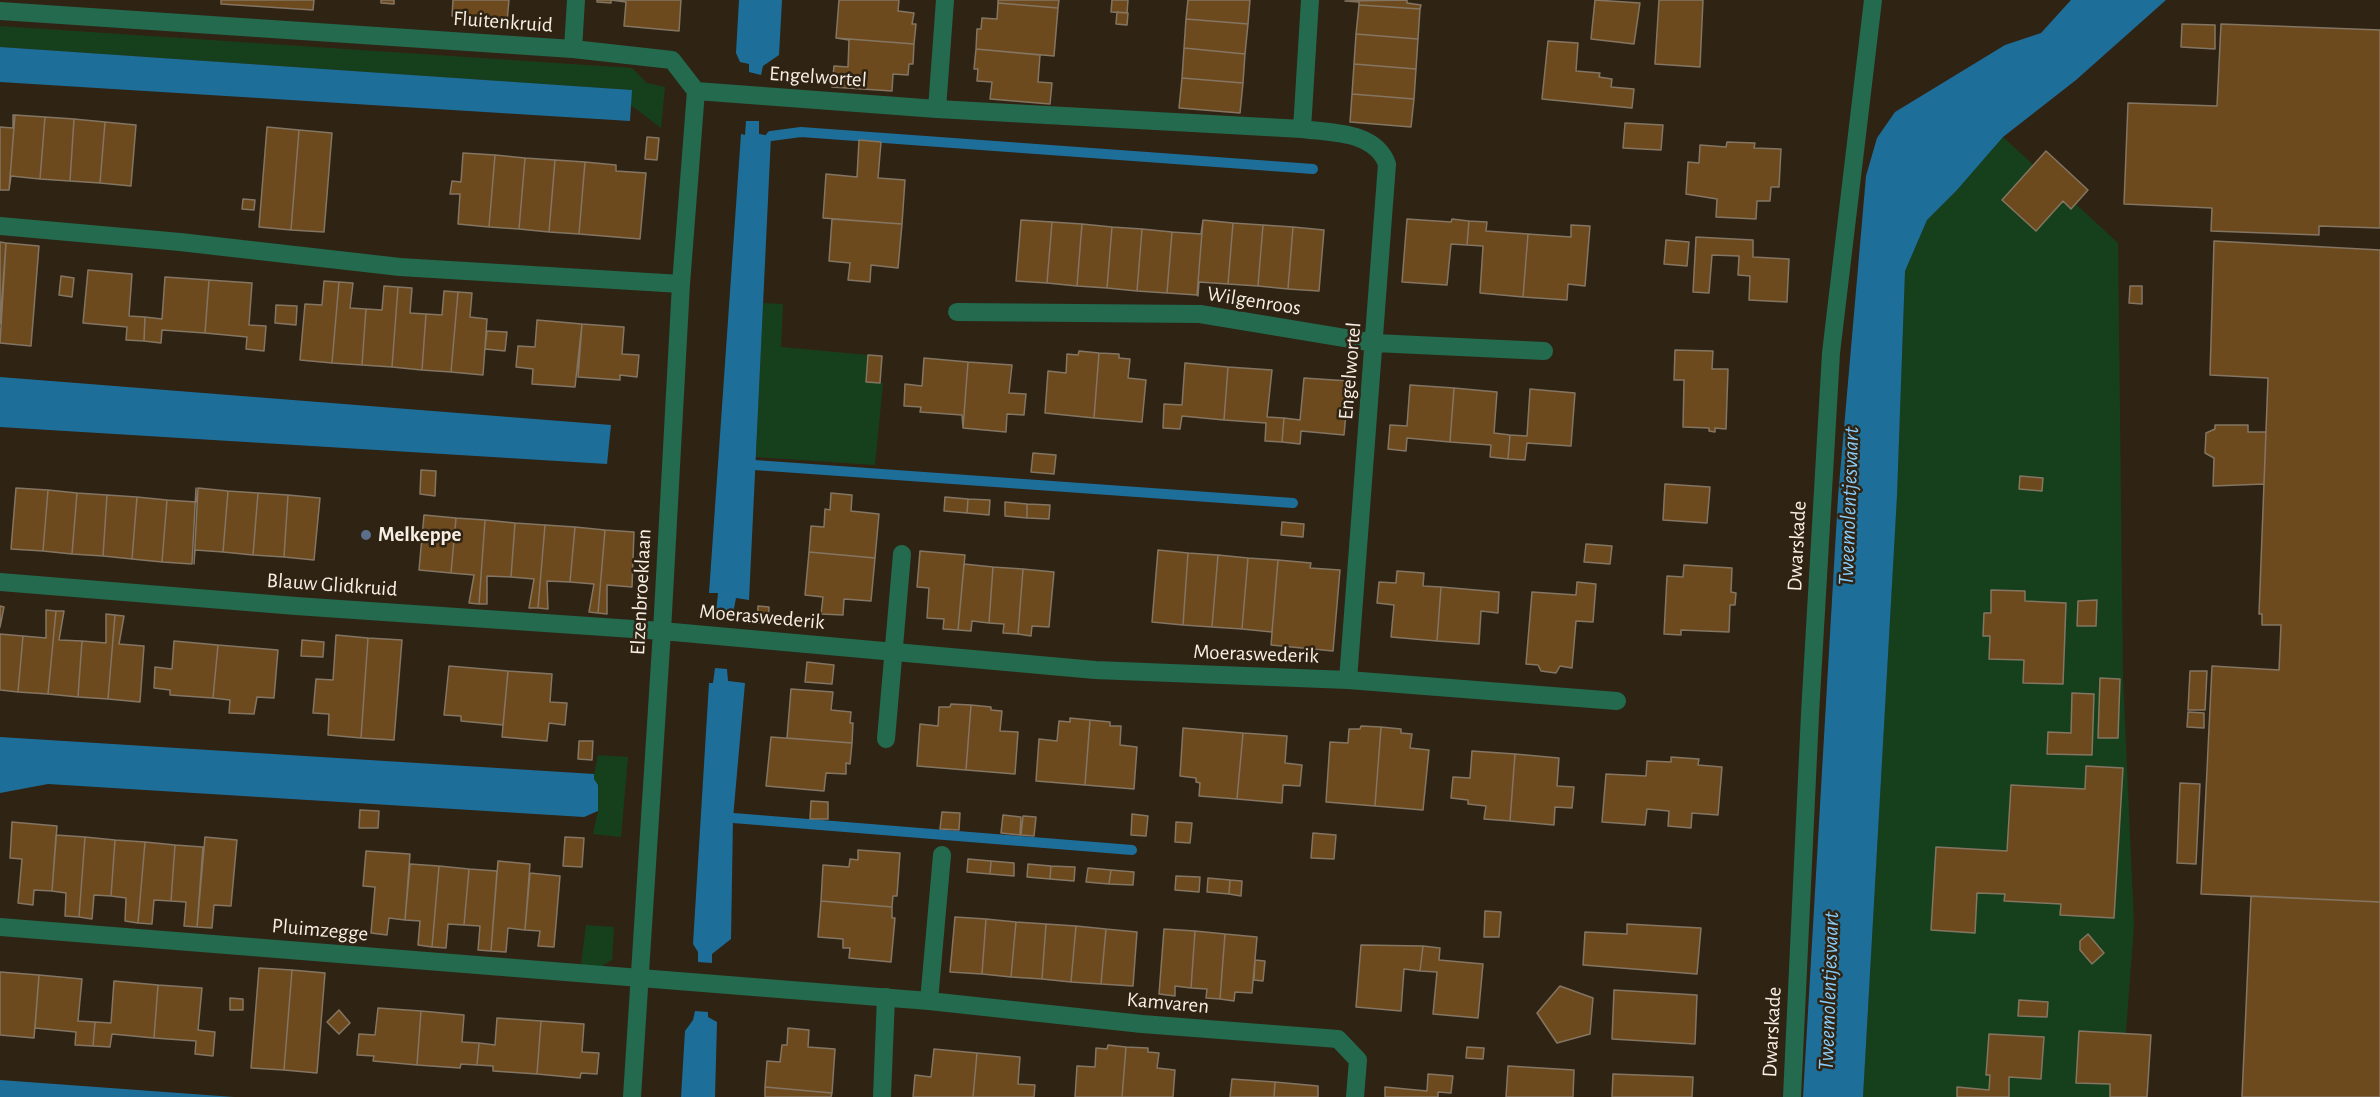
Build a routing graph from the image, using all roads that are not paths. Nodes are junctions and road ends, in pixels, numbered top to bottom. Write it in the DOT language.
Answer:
graph roads {
  1 [pos="576,0"];
  2 [pos="945,0"];
  3 [pos="1310,0"];
  4 [pos="1873,0"];
  5 [pos="0,11"];
  6 [pos="573,49"];
  7 [pos="696,90"];
  8 [pos="937,109"];
  9 [pos="1302,129"];
  10 [pos="0,226"];
  11 [pos="681,284"];
  12 [pos="957,312"];
  13 [pos="1375,343"];
  14 [pos="1544,351"];
  15 [pos="903,554"];
  16 [pos="0,582"];
  17 [pos="662,631"];
  18 [pos="895,650"];
  19 [pos="1348,680"];
  20 [pos="1617,701"];
  21 [pos="886,739"];
  22 [pos="942,855"];
  23 [pos="0,927"];
  24 [pos="637,978"];
  25 [pos="886,997"];
  26 [pos="929,1000"];
  27 [pos="632,1097"];
  28 [pos="882,1097"];
  29 [pos="1355,1097"];
  30 [pos="1792,1097"];
  1 -- 6 [label="street, Fluitenkruid"];
  2 -- 8 [label="street"];
  3 -- 9 [label="street"];
  4 -- 30 [label="street, Dwarskade"];
  5 -- 6 [label="street, Fluitenkruid"];
  6 -- 7 [label="street, Fluitenkruid"];
  7 -- 8 [label="street, Engelwortel"];
  7 -- 11 [label="street, Elzenbroeklaan"];
  8 -- 9 [label="street, Engelwortel"];
  9 -- 13 [label="street, Engelwortel"];
  10 -- 11 [label="street"];
  11 -- 17 [label="street, Elzenbroeklaan"];
  12 -- 13 [label="street, Wilgenroos"];
  13 -- 14 [label="street, Wilgenroos"];
  13 -- 19 [label="street, Engelwortel"];
  15 -- 18 [label="street"];
  16 -- 17 [label="street, Blauw Glidkruid"];
  17 -- 18 [label="street, Moeraswederik"];
  17 -- 24 [label="street, Elzenbroeklaan"];
  18 -- 19 [label="street, Moeraswederik"];
  18 -- 21 [label="street"];
  19 -- 20 [label="street, Moeraswederik"];
  22 -- 26 [label="street"];
  23 -- 24 [label="street, Pluimzegge"];
  24 -- 25 [label="street, Kamvaren"];
  24 -- 27 [label="street, Elzenbroeklaan"];
  25 -- 26 [label="street, Kamvaren"];
  25 -- 28 [label="street"];
  26 -- 29 [label="street, Kamvaren"];
}
